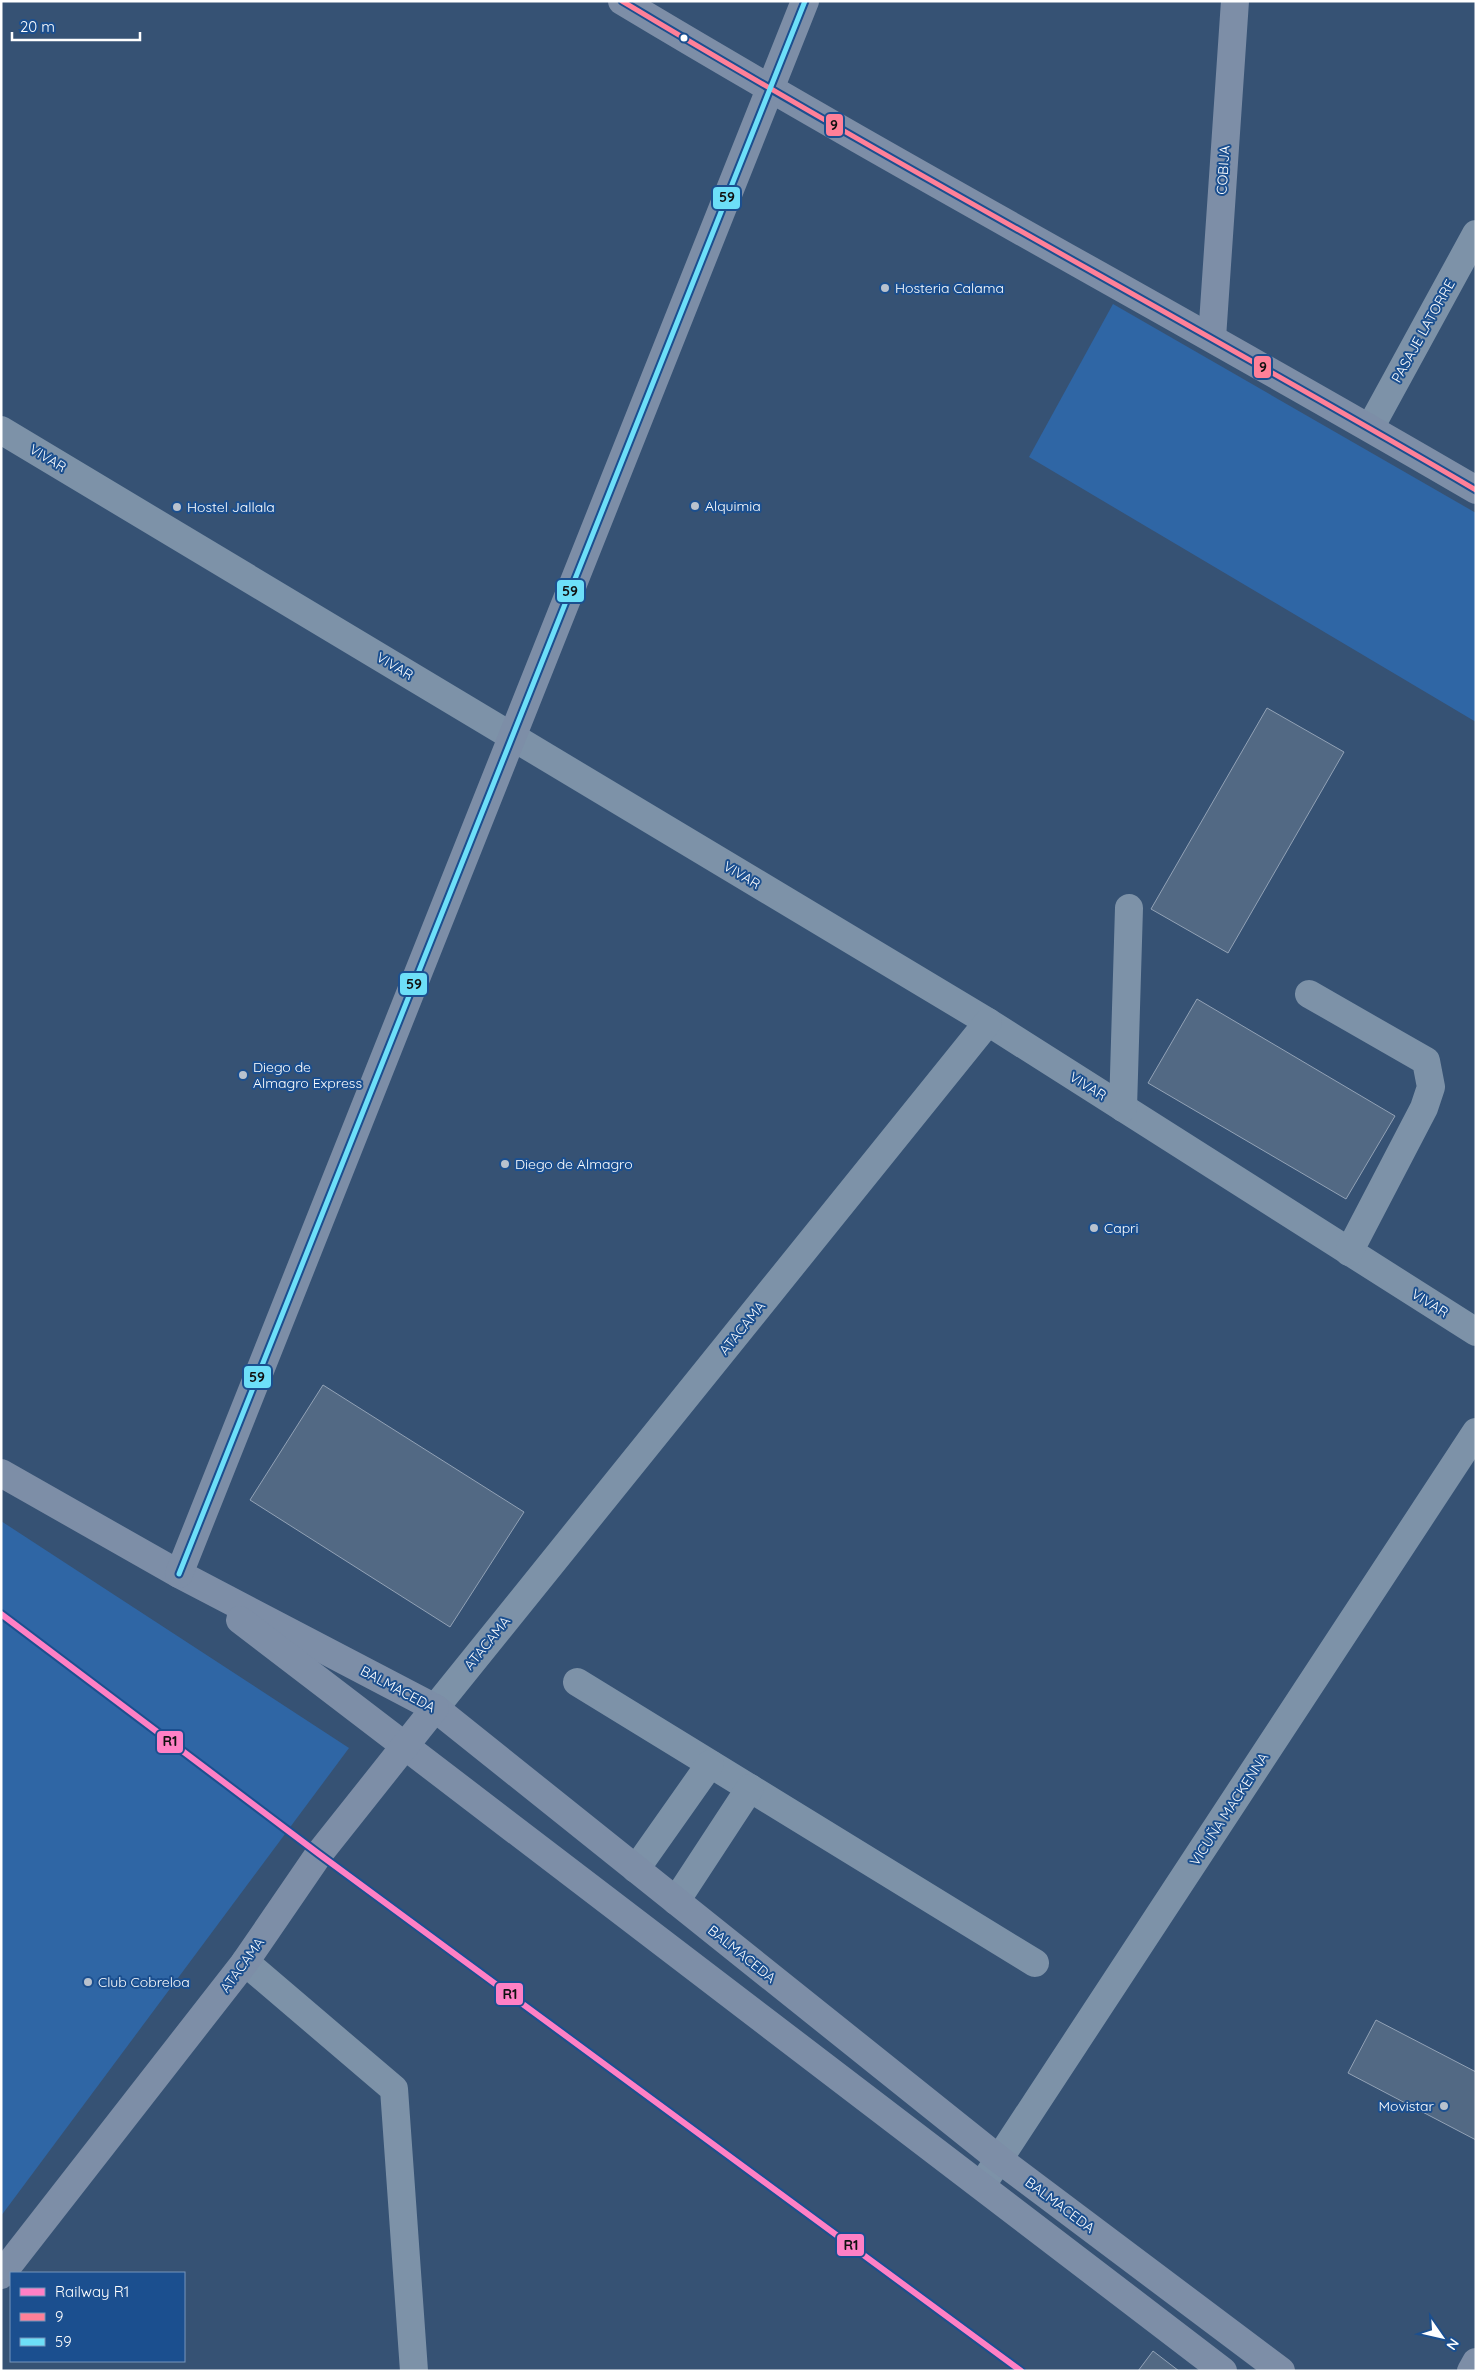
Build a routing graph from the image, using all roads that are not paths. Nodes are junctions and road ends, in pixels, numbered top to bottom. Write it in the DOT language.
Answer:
graph roads {
  1 [pos="622,1"];
  2 [pos="805,1"];
  3 [pos="1235,1"];
  4 [pos="770,90"];
  5 [pos="1476,234"];
  6 [pos="1212,338"];
  7 [pos="1370,428"];
  8 [pos="1,430"];
  9 [pos="1476,490"];
  10 [pos="512,736"];
  11 [pos="1129,908"];
  12 [pos="1309,994"];
  13 [pos="988,1022"];
  14 [pos="1123,1108"];
  15 [pos="1349,1252"];
  16 [pos="1476,1332"];
  17 [pos="1476,1432"];
  18 [pos="1,1473"];
  19 [pos="179,1574"];
  20 [pos="578,1682"];
  21 [pos="435,1708"];
  22 [pos="405,1746"];
  23 [pos="710,1764"];
  24 [pos="750,1788"];
  25 [pos="636,1869"];
  26 [pos="676,1901"];
  27 [pos="245,1962"];
  28 [pos="1035,1963"];
  29 [pos="1000,2160"];
  30 [pos="982,2185"];
  31 [pos="1,2274"];
  32 [pos="1476,2362"];
  33 [pos="414,2371"];
  34 [pos="1223,2371"];
  35 [pos="1281,2371"];
  36 [pos="1471,2371"];
  1 -- 4 [label="main road"];
  2 -- 4 [label="main road"];
  3 -- 6 [label="main road, COBIJA"];
  4 -- 6 [label="main road"];
  4 -- 10 [label="main road"];
  5 -- 7 [label="street, PASAJE LATORRE"];
  6 -- 7 [label="main road"];
  7 -- 9 [label="main road"];
  8 -- 10 [label="street, VIVAR"];
  10 -- 13 [label="street, VIVAR"];
  10 -- 19 [label="main road"];
  11 -- 14 [label="street"];
  12 -- 15 [label="street"];
  13 -- 14 [label="street, VIVAR"];
  13 -- 21 [label="street, ATACAMA"];
  14 -- 15 [label="street, VIVAR"];
  15 -- 16 [label="street, VIVAR"];
  17 -- 29 [label="street, VICUÑA MACKENNA"];
  18 -- 19 [label="main road, BALMACEDA"];
  19 -- 21 [label="main road, BALMACEDA"];
  19 -- 22 [label="main road, BALMACEDA"];
  20 -- 23 [label="street"];
  21 -- 22 [label="main road, ATACAMA"];
  21 -- 25 [label="main road, BALMACEDA"];
  22 -- 27 [label="main road, ATACAMA"];
  22 -- 30 [label="main road, BALMACEDA"];
  23 -- 24 [label="street"];
  23 -- 25 [label="street"];
  24 -- 26 [label="street"];
  24 -- 28 [label="street"];
  25 -- 26 [label="main road, BALMACEDA"];
  26 -- 29 [label="main road, BALMACEDA"];
  27 -- 31 [label="main road, ATACAMA"];
  27 -- 33 [label="street"];
  29 -- 30 [label="street, VICUÑA MACKENNA"];
  29 -- 35 [label="main road, BALMACEDA"];
  30 -- 34 [label="main road, BALMACEDA"];
  32 -- 36 [label="main road"];
}
